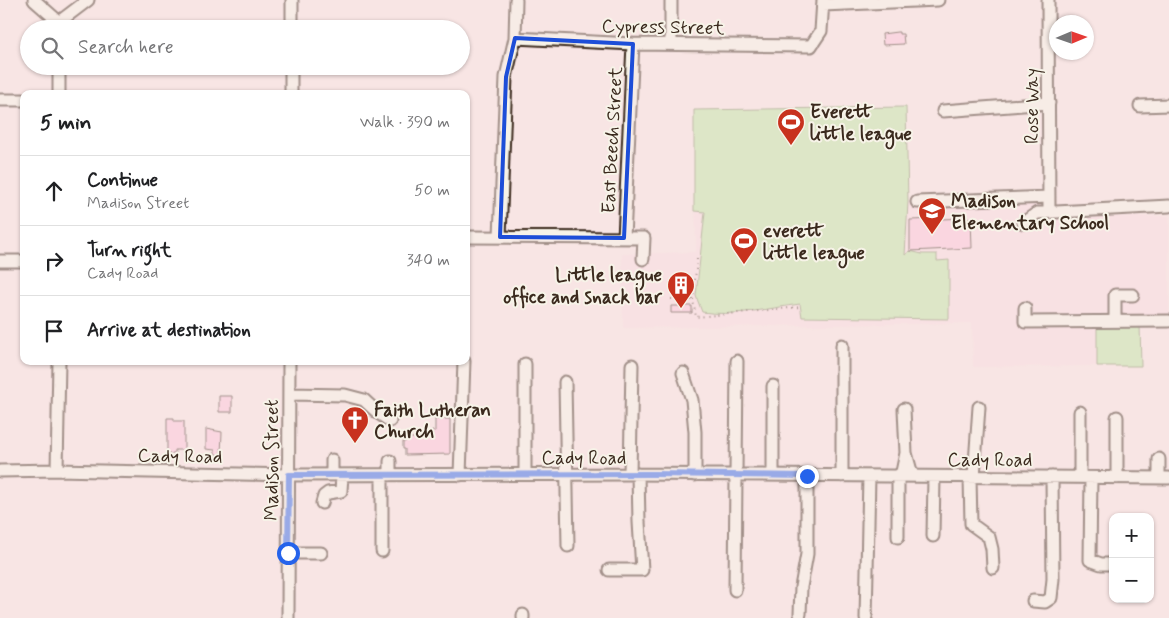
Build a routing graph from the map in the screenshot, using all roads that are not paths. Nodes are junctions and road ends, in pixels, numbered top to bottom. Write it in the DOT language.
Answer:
graph roads {
  1 [pos="34,0"];
  2 [pos="88,0"];
  3 [pos="292,0"];
  4 [pos="516,0"];
  5 [pos="671,0"];
  6 [pos="938,0"];
  7 [pos="1048,0"];
  8 [pos="823,2"];
  9 [pos="53,20"];
  10 [pos="66,20"];
  11 [pos="292,20"];
  12 [pos="515,38"];
  13 [pos="633,44"];
  14 [pos="671,44"];
  15 [pos="59,75"];
  16 [pos="291,75"];
  17 [pos="59,90"];
  18 [pos="291,90"];
  19 [pos="0,100"];
  20 [pos="20,100"];
  21 [pos="1048,103"];
  22 [pos="1169,105"];
  23 [pos="1140,106"];
  24 [pos="943,110"];
  25 [pos="1049,197"];
  26 [pos="917,202"];
  27 [pos="1169,206"];
  28 [pos="1049,212"];
  29 [pos="1023,223"];
  30 [pos="470,237"];
  31 [pos="500,237"];
  32 [pos="624,238"];
  33 [pos="643,259"];
  34 [pos="0,261"];
  35 [pos="20,261"];
  36 [pos="1133,295"];
  37 [pos="1025,308"];
  38 [pos="1115,321"];
  39 [pos="1169,321"];
  40 [pos="842,345"];
  41 [pos="738,361"];
  42 [pos="525,364"];
  43 [pos="59,365"];
  44 [pos="289,365"];
  45 [pos="464,365"];
  46 [pos="632,365"];
  47 [pos="683,373"];
  48 [pos="565,382"];
  49 [pos="773,386"];
  50 [pos="289,394"];
  51 [pos="979,408"];
  52 [pos="904,409"];
  53 [pos="1080,412"];
  54 [pos="1117,417"];
  55 [pos="390,421"];
  56 [pos="906,453"];
  57 [pos="1159,459"];
  58 [pos="332,460"];
  59 [pos="390,461"];
  60 [pos="57,470"];
  61 [pos="0,471"];
  62 [pos="525,474"];
  63 [pos="567,474"];
  64 [pos="634,474"];
  65 [pos="289,475"];
  66 [pos="337,475"];
  67 [pos="386,475"];
  68 [pos="460,475"];
  69 [pos="695,475"];
  70 [pos="736,475"];
  71 [pos="773,475"];
  72 [pos="807,476"];
  73 [pos="842,476"];
  74 [pos="869,476"];
  75 [pos="898,476"];
  76 [pos="914,476"];
  77 [pos="934,477"];
  78 [pos="972,477"];
  79 [pos="1052,477"];
  80 [pos="1085,478"];
  81 [pos="1117,478"];
  82 [pos="1164,478"];
  83 [pos="322,503"];
  84 [pos="933,536"];
  85 [pos="898,537"];
  86 [pos="568,546"];
  87 [pos="382,552"];
  88 [pos="288,553"];
  89 [pos="322,553"];
  90 [pos="1109,564"];
  91 [pos="993,568"];
  92 [pos="609,570"];
  93 [pos="735,590"];
  94 [pos="1033,601"];
  95 [pos="800,614"];
  96 [pos="288,618"];
  97 [pos="866,618"];
  1 -- 9 [label="street"];
  2 -- 10 [label="street"];
  3 -- 11 [label="street"];
  4 -- 12 [label="street"];
  5 -- 14 [label="street"];
  6 -- 8 [label="street"];
  7 -- 21 [label="street, Rose Way"];
  8 -- 14 [label="street, Cypress Street"];
  12 -- 13 [label="street, Cypress Street"];
  12 -- 31 [label="street"];
  13 -- 14 [label="street, Cypress Street"];
  13 -- 32 [label="street, East Beech Street"];
  15 -- 17 [label="street"];
  16 -- 18 [label="street"];
  19 -- 20 [label="street"];
  21 -- 24 [label="street"];
  21 -- 25 [label="street, Rose Way"];
  22 -- 23 [label="street"];
  25 -- 26 [label="street"];
  25 -- 28 [label="street, Rose Way"];
  27 -- 28 [label="street"];
  28 -- 29 [label="street"];
  30 -- 31 [label="street"];
  31 -- 32 [label="street"];
  32 -- 33 [label="street"];
  34 -- 35 [label="street"];
  36 -- 38 [label="street"];
  37 -- 38 [label="street"];
  38 -- 39 [label="street"];
  40 -- 73 [label="street"];
  41 -- 70 [label="street"];
  42 -- 62 [label="street"];
  43 -- 60 [label="street"];
  44 -- 50 [label="street, Madison Street"];
  45 -- 68 [label="street"];
  46 -- 64 [label="street"];
  47 -- 69 [label="street"];
  48 -- 63 [label="street"];
  49 -- 71 [label="street"];
  50 -- 55 [label="street"];
  50 -- 65 [label="street, Madison Street"];
  51 -- 78 [label="street"];
  52 -- 56 [label="street"];
  53 -- 80 [label="street"];
  54 -- 81 [label="street"];
  56 -- 75 [label="street"];
  56 -- 76 [label="street"];
  57 -- 82 [label="street"];
  58 -- 66 [label="street"];
  59 -- 67 [label="street"];
  60 -- 61 [label="street, Cady Road"];
  60 -- 65 [label="street, Cady Road"];
  62 -- 63 [label="street, Cady Road"];
  62 -- 68 [label="street, Cady Road"];
  63 -- 64 [label="street, Cady Road"];
  63 -- 86 [label="street"];
  64 -- 69 [label="street, Cady Road"];
  64 -- 92 [label="street"];
  65 -- 66 [label="street, Cady Road"];
  65 -- 88 [label="street, Madison Street"];
  66 -- 67 [label="street, Cady Road"];
  66 -- 83 [label="street"];
  67 -- 68 [label="street, Cady Road"];
  67 -- 87 [label="street"];
  69 -- 70 [label="street, Cady Road"];
  70 -- 71 [label="street, Cady Road"];
  70 -- 93 [label="street"];
  71 -- 72 [label="street, Cady Road"];
  72 -- 73 [label="street, Cady Road"];
  72 -- 95 [label="street"];
  73 -- 74 [label="street, Cady Road"];
  74 -- 75 [label="street, Cady Road"];
  74 -- 97 [label="street"];
  75 -- 76 [label="street, Cady Road"];
  75 -- 85 [label="street"];
  76 -- 77 [label="street, Cady Road"];
  77 -- 78 [label="street, Cady Road"];
  77 -- 84 [label="street"];
  78 -- 79 [label="street, Cady Road"];
  78 -- 91 [label="street"];
  79 -- 80 [label="street, Cady Road"];
  79 -- 94 [label="street"];
  80 -- 81 [label="street, Cady Road"];
  80 -- 90 [label="street"];
  81 -- 82 [label="street, Cady Road"];
  88 -- 89 [label="street"];
  88 -- 96 [label="street, Madison Street"];
}
